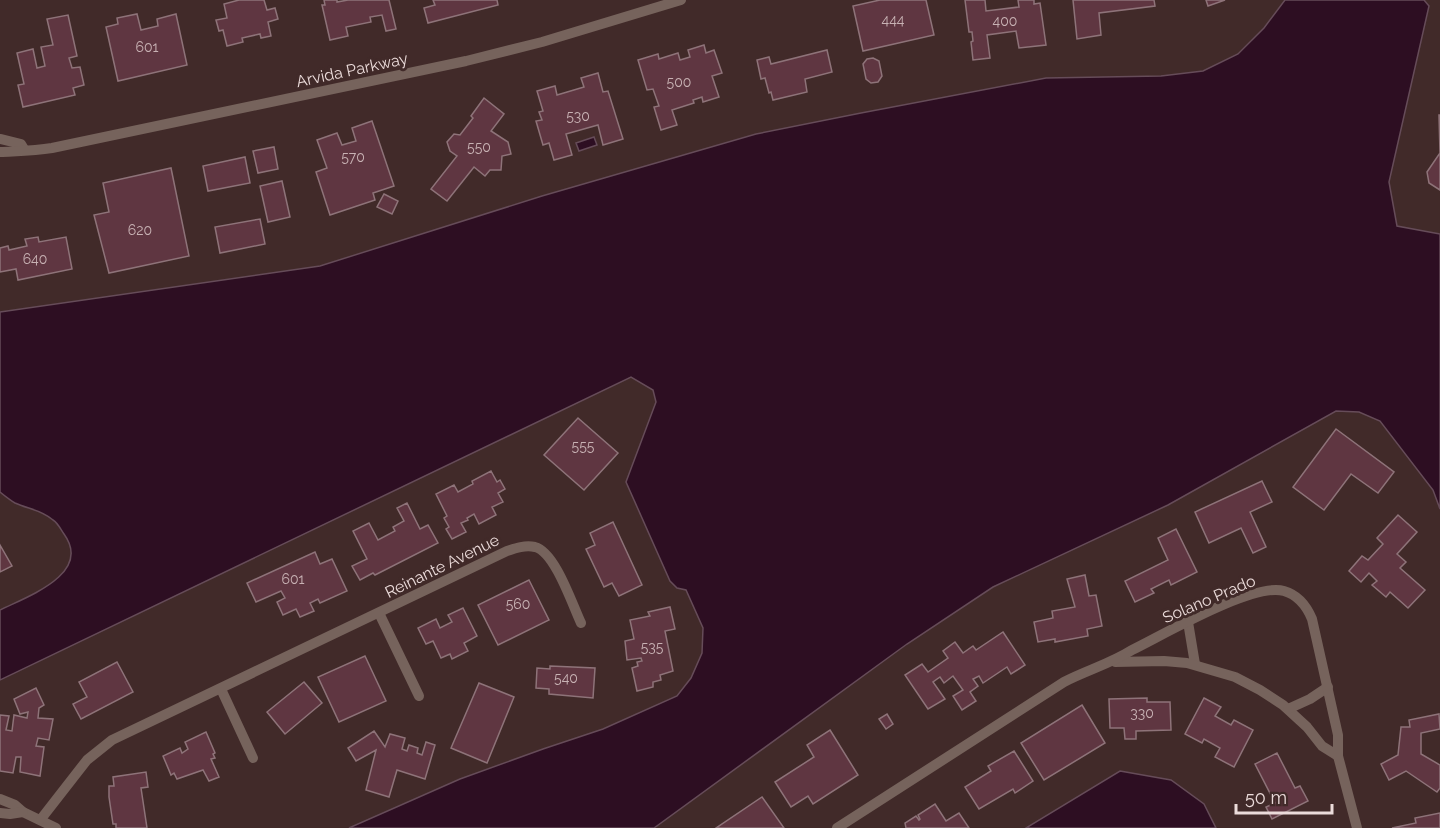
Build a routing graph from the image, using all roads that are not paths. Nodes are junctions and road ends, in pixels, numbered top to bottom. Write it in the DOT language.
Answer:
graph roads {
  1 [pos="681,0"];
  2 [pos="0,145"];
  3 [pos="379,613"];
  4 [pos="1188,622"];
  5 [pos="581,623"];
  6 [pos="1114,662"];
  7 [pos="1195,664"];
  8 [pos="1328,687"];
  9 [pos="220,688"];
  10 [pos="419,696"];
  11 [pos="1288,709"];
  12 [pos="1338,756"];
  13 [pos="253,758"];
  14 [pos="0,799"];
  15 [pos="23,812"];
  16 [pos="0,813"];
  17 [pos="41,819"];
  18 [pos="56,828"];
  19 [pos="837,828"];
  20 [pos="1357,828"];
  1 -- 2 [label="street, Arvida Parkway"];
  3 -- 5 [label="street, Reinante Avenue"];
  3 -- 9 [label="street, Reinante Avenue"];
  3 -- 10 [label="street, Reinante Avenue"];
  4 -- 6 [label="street, Solano Prado"];
  4 -- 7 [label="street"];
  4 -- 8 [label="street, Solano Prado"];
  6 -- 7 [label="street, Solano Prado"];
  6 -- 19 [label="street, Solano Prado"];
  7 -- 11 [label="street, Solano Prado"];
  8 -- 11 [label="street"];
  8 -- 12 [label="street, Solano Prado"];
  9 -- 13 [label="street"];
  9 -- 17 [label="street, Reinante Avenue"];
  11 -- 12 [label="street, Solano Prado"];
  12 -- 20 [label="street, Solano Prado"];
  14 -- 15 [label="street"];
  15 -- 16 [label="street"];
  15 -- 17 [label="street"];
  17 -- 18 [label="street"];
}
